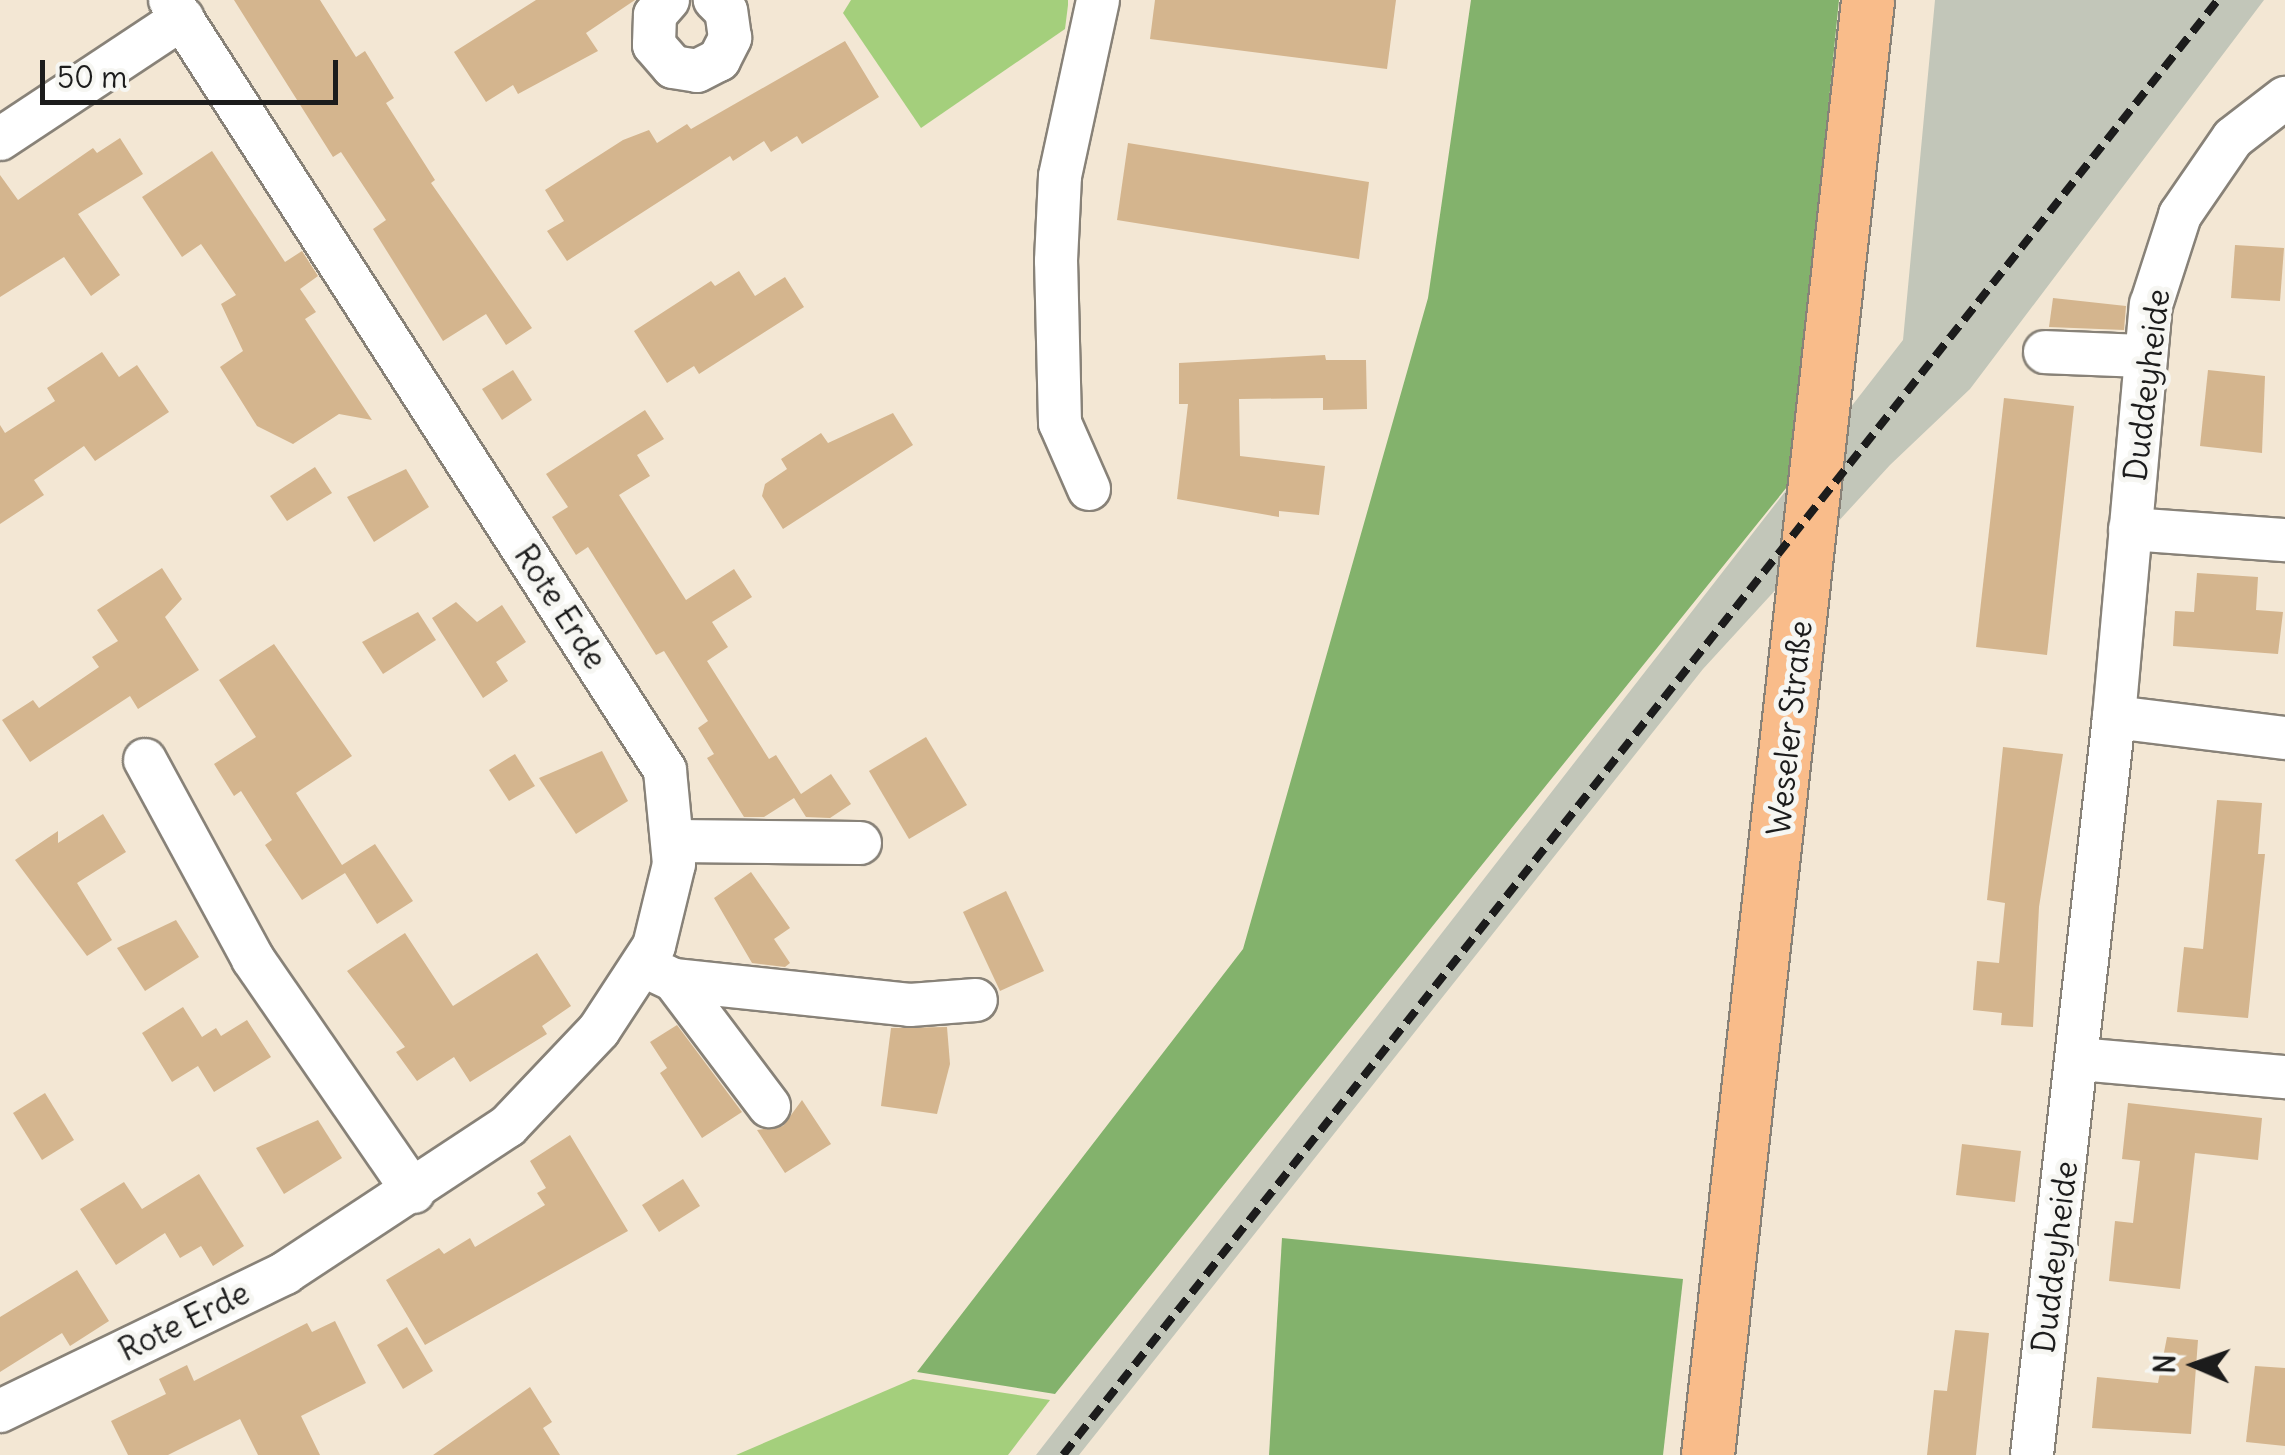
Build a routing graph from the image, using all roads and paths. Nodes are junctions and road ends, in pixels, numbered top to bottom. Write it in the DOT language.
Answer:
graph roads {
  1 [pos="716,0"];
  2 [pos="1098,0"];
  3 [pos="1868,0"];
  4 [pos="652,5"];
  5 [pos="176,9"];
  6 [pos="2285,98"];
  7 [pos="0,139"];
  8 [pos="2046,352"];
  9 [pos="2146,356"];
  10 [pos="1089,489"];
  11 [pos="2130,530"];
  12 [pos="2285,540"];
  13 [pos="2114,717"];
  14 [pos="2285,738"];
  15 [pos="145,760"];
  16 [pos="676,841"];
  17 [pos="860,844"];
  18 [pos="658,972"];
  19 [pos="976,1000"];
  20 [pos="2078,1058"];
  21 [pos="2285,1076"];
  22 [pos="770,1106"];
  23 [pos="414,1192"];
  24 [pos="0,1410"];
  25 [pos="1708,1455"];
  26 [pos="2032,1455"];
  1 -- 4 [label="street"];
  2 -- 10 [label="street"];
  3 -- 25 [label="main road, Weseler Straße"];
  5 -- 7 [label="street"];
  5 -- 16 [label="street, Rote Erde"];
  6 -- 9 [label="street, Duddeyheide"];
  8 -- 9 [label="street"];
  9 -- 11 [label="street, Duddeyheide"];
  11 -- 12 [label="street"];
  11 -- 13 [label="street, Duddeyheide"];
  13 -- 14 [label="street"];
  13 -- 20 [label="street, Duddeyheide"];
  15 -- 23 [label="street"];
  16 -- 17 [label="street"];
  16 -- 18 [label="street, Rote Erde"];
  18 -- 19 [label="street"];
  18 -- 22 [label="street"];
  18 -- 23 [label="street, Rote Erde"];
  20 -- 21 [label="street"];
  20 -- 26 [label="street, Duddeyheide"];
  23 -- 24 [label="street, Rote Erde"];
}
